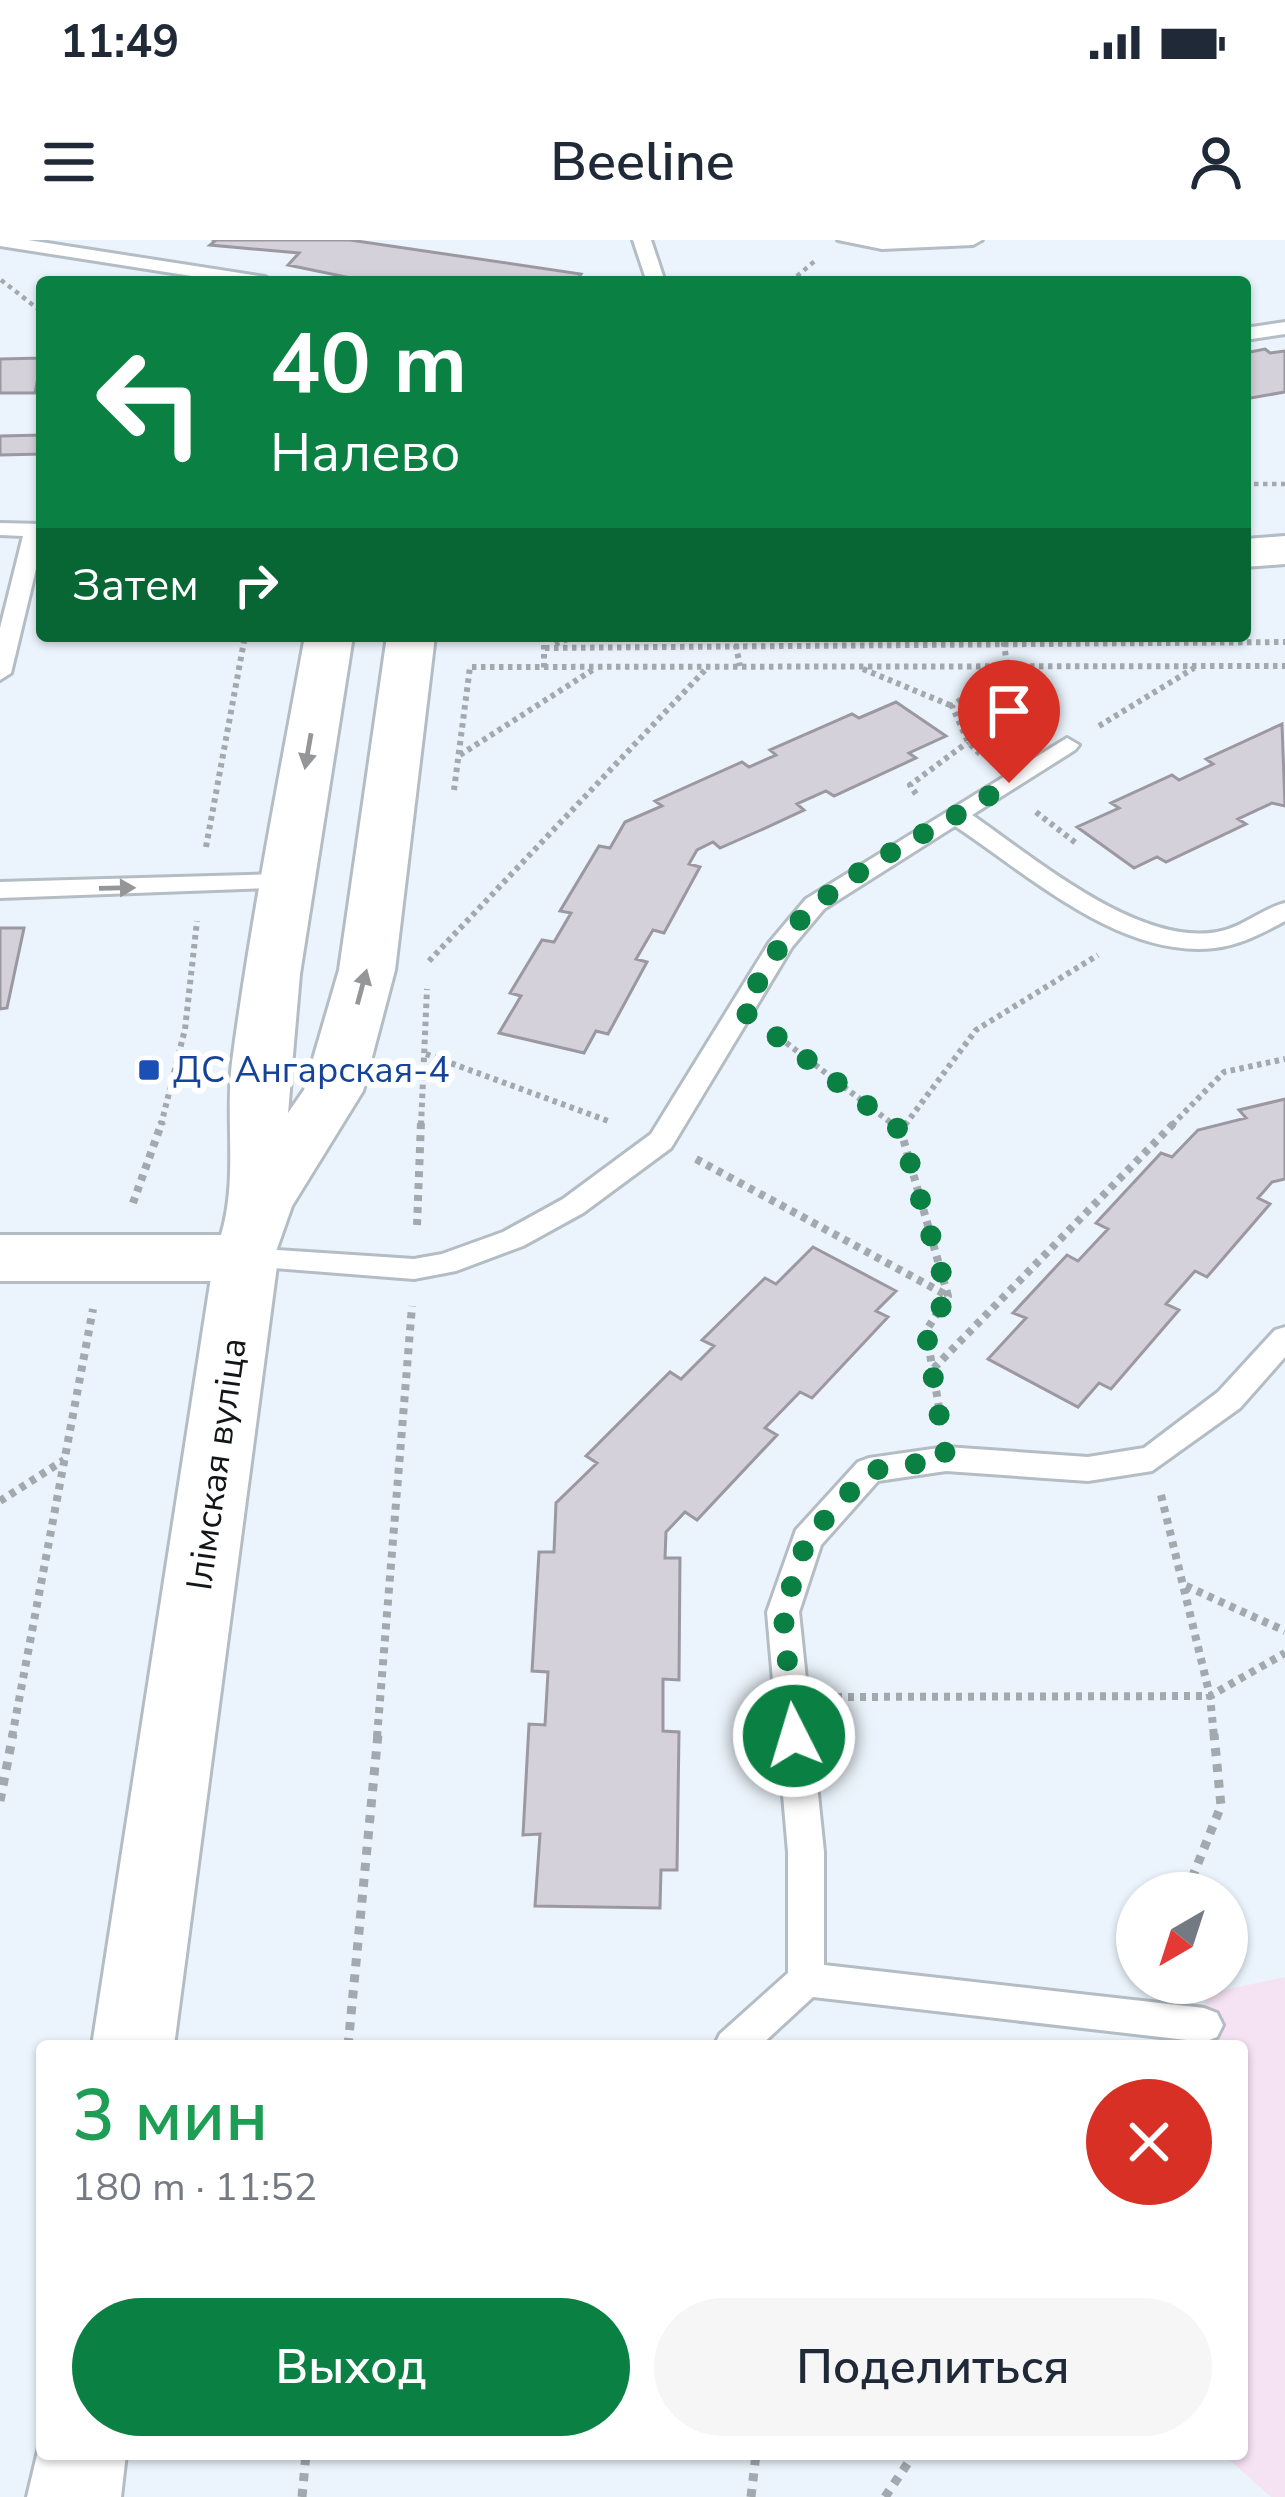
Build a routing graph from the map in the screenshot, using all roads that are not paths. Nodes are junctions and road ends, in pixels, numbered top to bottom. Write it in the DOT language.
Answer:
graph roads {
  1 [pos="642,240"];
  2 [pos="847,240"];
  3 [pos="973,240"];
  4 [pos="0,241"];
  5 [pos="226,276"];
  6 [pos="654,276"];
  7 [pos="1285,328"];
  8 [pos="1251,333"];
  9 [pos="1251,524"];
  10 [pos="1285,524"];
  11 [pos="0,530"];
  12 [pos="36,530"];
  13 [pos="36,541"];
  14 [pos="1285,550"];
  15 [pos="1251,553"];
  16 [pos="328,642"];
  17 [pos="410,642"];
  18 [pos="0,673"];
  19 [pos="1067,745"];
  20 [pos="958,817"];
  21 [pos="379,880"];
  22 [pos="285,882"];
  23 [pos="0,890"];
  24 [pos="1285,911"];
  25 [pos="253,1232"];
  26 [pos="0,1258"];
  27 [pos="1285,1338"];
  28 [pos="806,1980"];
  29 [pos="1204,2025"];
  30 [pos="134,2040"];
  31 [pos="740,2040"];
  32 [pos="79,2460"];
  33 [pos="74,2497"];
  1 -- 6 [label="lane"];
  2 -- 3 [label="lane"];
  4 -- 5 [label="lane"];
  7 -- 8 [label="lane"];
  9 -- 10 [label="main road"];
  11 -- 12 [label="lane"];
  13 -- 18 [label="lane"];
  14 -- 15 [label="main road"];
  16 -- 22 [label="main road, Ілімская вуліца, one-way"];
  17 -- 21 [label="main road"];
  19 -- 20 [label="lane"];
  20 -- 24 [label="lane"];
  20 -- 25 [label="lane"];
  21 -- 22 [label="main road"];
  25 -- 21 [label="main road, one-way"];
  23 -- 22 [label="lane, one-way"];
  22 -- 25 [label="main road, Ілімская вуліца"];
  25 -- 26 [label="main road"];
  25 -- 30 [label="main road, Ілімская вуліца"];
  27 -- 28 [label="lane"];
  28 -- 29 [label="lane"];
  28 -- 31 [label="lane"];
  32 -- 33 [label="main road"];
}
